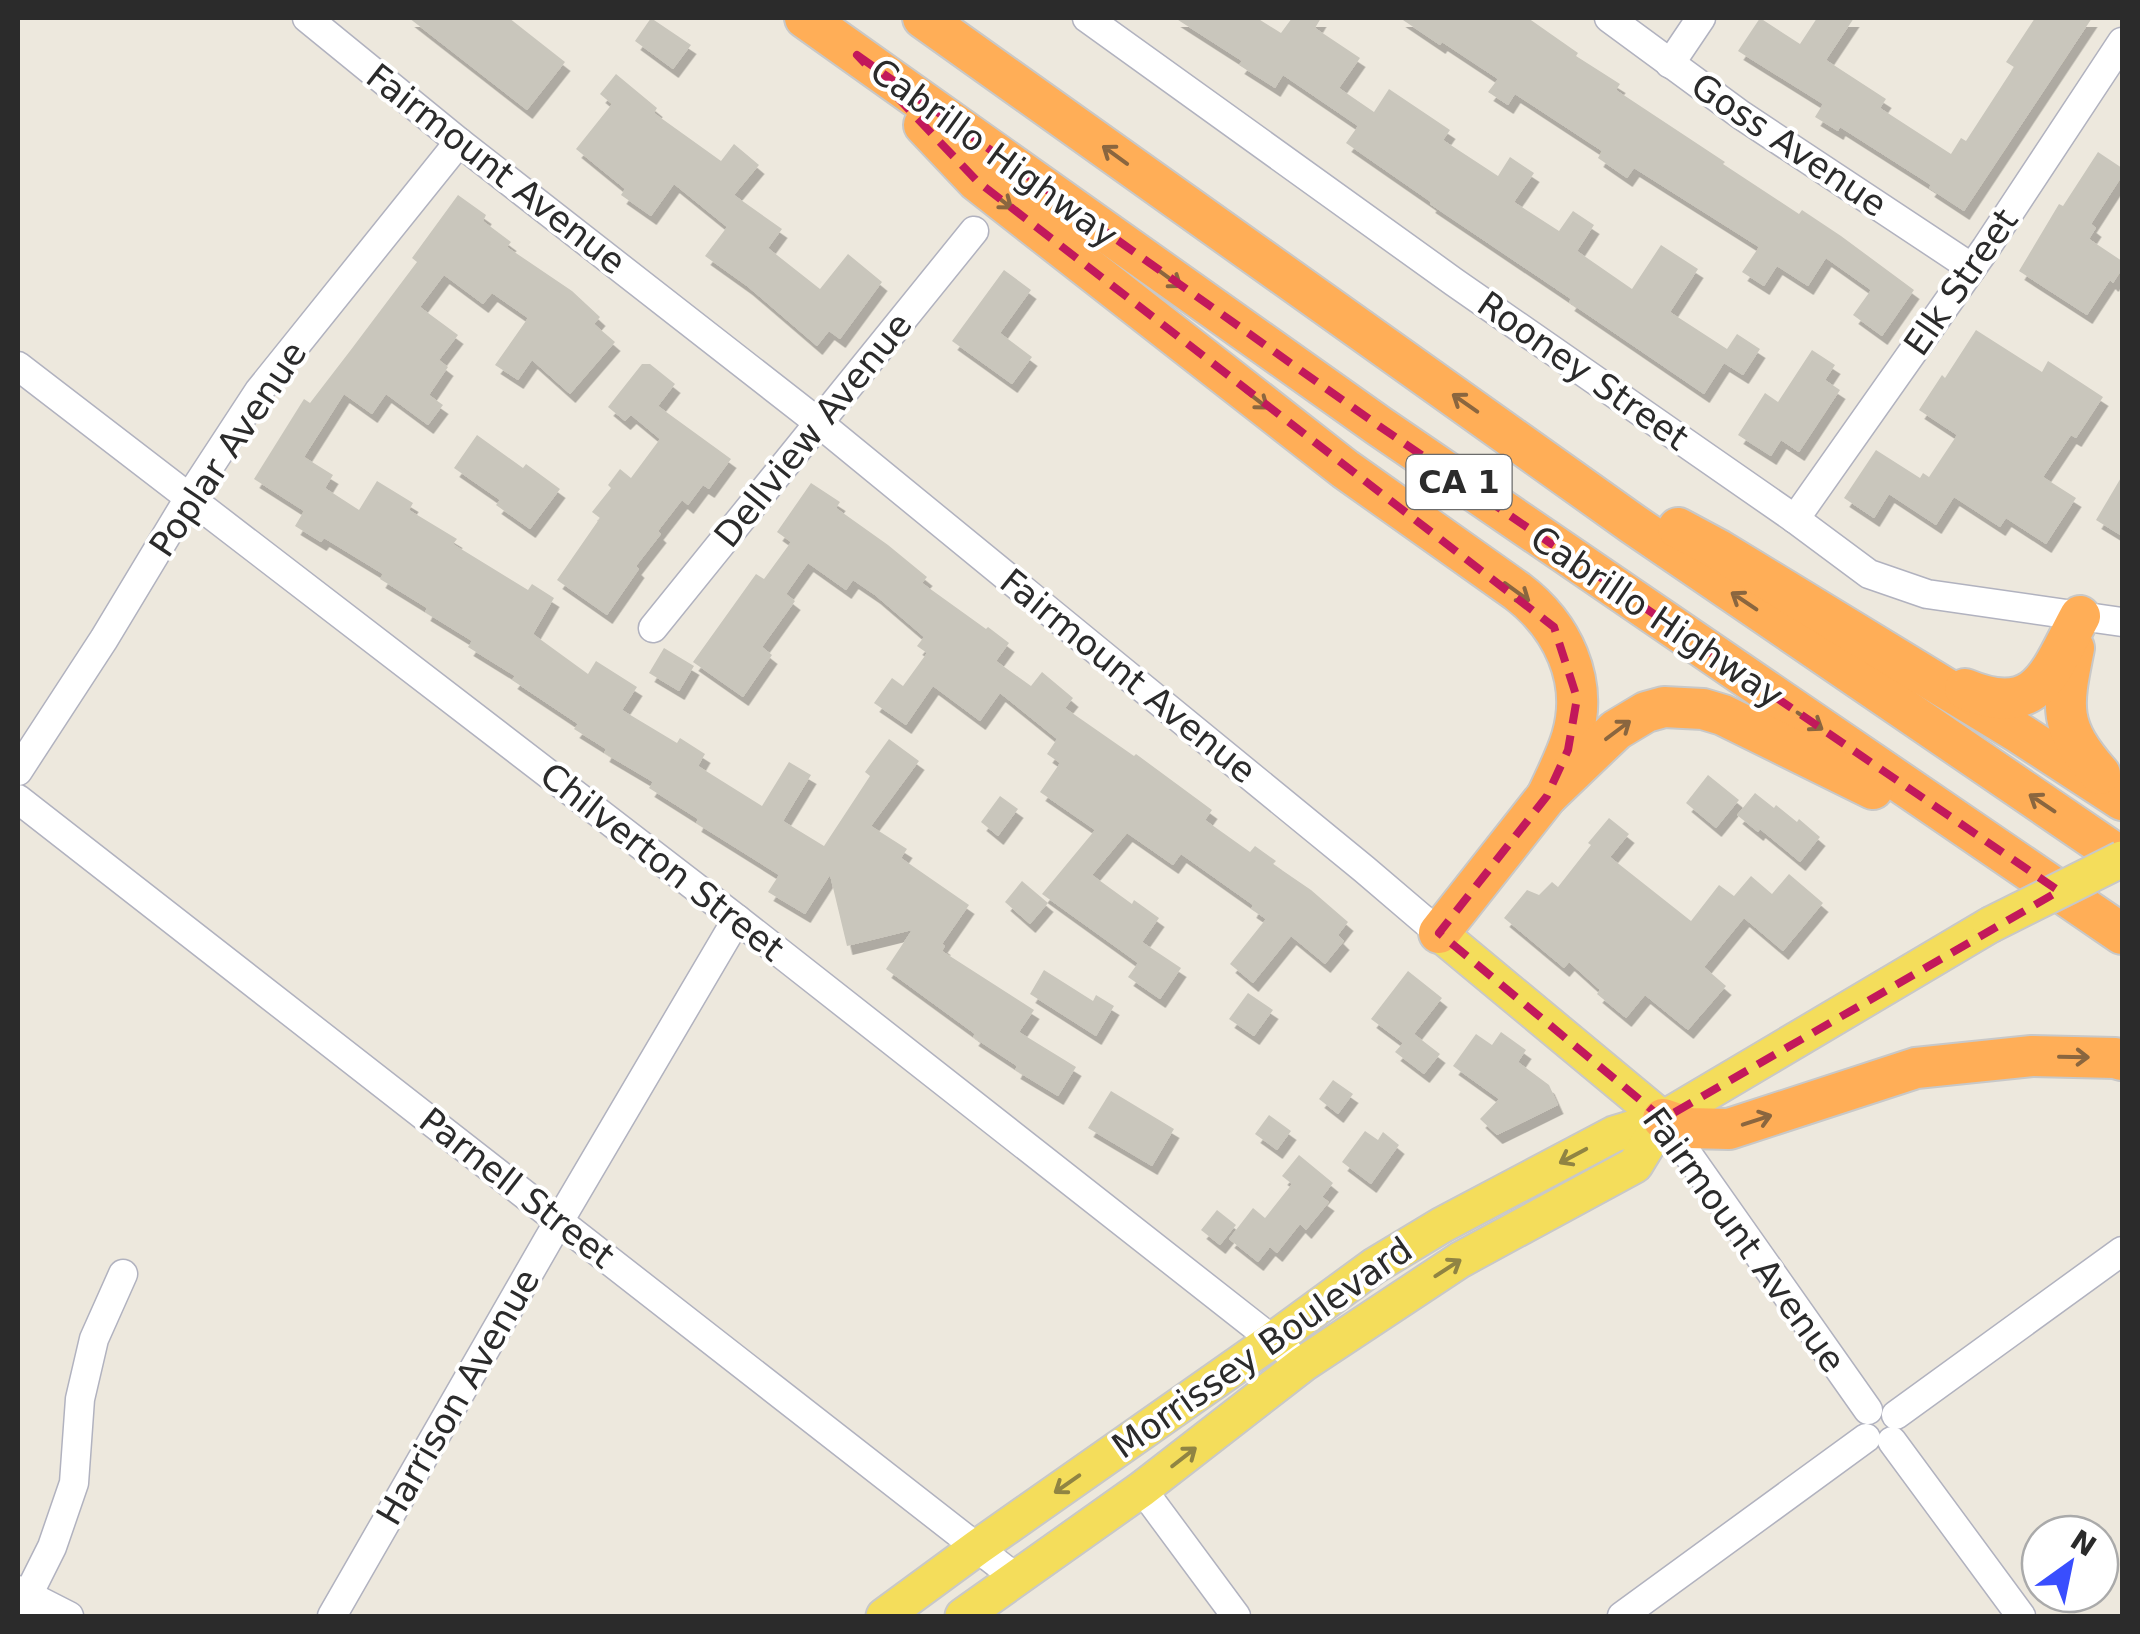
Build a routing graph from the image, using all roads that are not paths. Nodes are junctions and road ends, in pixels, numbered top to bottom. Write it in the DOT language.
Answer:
graph roads {
  1 [pos="308,18"];
  2 [pos="805,18"];
  3 [pos="923,18"];
  4 [pos="1087,18"];
  5 [pos="1609,18"];
  6 [pos="1702,18"];
  7 [pos="2122,42"];
  8 [pos="857,55"];
  9 [pos="1670,64"];
  10 [pos="459,142"];
  11 [pos="974,231"];
  12 [pos="1972,268"];
  13 [pos="18,366"];
  14 [pos="819,423"];
  15 [pos="1545,460"];
  16 [pos="189,498"];
  17 [pos="1795,519"];
  18 [pos="2080,616"];
  19 [pos="2122,622"];
  20 [pos="653,628"];
  21 [pos="1888,653"];
  22 [pos="18,771"];
  23 [pos="1547,796"];
  24 [pos="18,799"];
  25 [pos="2122,800"];
  26 [pos="2122,858"];
  27 [pos="2023,866"];
  28 [pos="737,919"];
  29 [pos="1439,934"];
  30 [pos="2122,934"];
  31 [pos="2122,1060"];
  32 [pos="1663,1119"];
  33 [pos="559,1221"];
  34 [pos="2122,1251"];
  35 [pos="124,1274"];
  36 [pos="1273,1340"];
  37 [pos="1303,1364"];
  38 [pos="1880,1426"];
  39 [pos="1142,1489"];
  40 [pos="978,1546"];
  41 [pos="1016,1578"];
  42 [pos="21,1600"];
  43 [pos="69,1616"];
  44 [pos="332,1616"];
  45 [pos="884,1616"];
  46 [pos="963,1616"];
  47 [pos="1236,1616"];
  48 [pos="1622,1616"];
  49 [pos="2021,1616"];
  1 -- 10 [label="street, Fairmount Avenue"];
  2 -- 8 [label="highway, Cabrillo Highway / CA 1"];
  15 -- 3 [label="highway, Cabrillo Highway / CA 1, one-way"];
  4 -- 17 [label="street, Rooney Street"];
  5 -- 9 [label="street, Goss Avenue"];
  6 -- 9 [label="street"];
  7 -- 12 [label="street, Elk Street"];
  8 -- 23 [label="highway, one-way"];
  8 -- 27 [label="highway, Cabrillo Highway / CA 1, one-way"];
  9 -- 12 [label="street, Goss Avenue"];
  10 -- 14 [label="street, Fairmount Avenue"];
  10 -- 16 [label="street, Poplar Avenue"];
  11 -- 14 [label="street, Dellview Avenue"];
  12 -- 17 [label="street, Elk Street"];
  13 -- 16 [label="street, Chilverton Street"];
  14 -- 20 [label="street, Dellview Avenue"];
  14 -- 29 [label="street, Fairmount Avenue"];
  15 -- 21 [label="highway"];
  26 -- 15 [label="highway, Cabrillo Highway / CA 1, one-way"];
  16 -- 22 [label="street, Poplar Avenue"];
  16 -- 28 [label="street, Chilverton Street"];
  17 -- 18 [label="street, Rooney Street"];
  18 -- 19 [label="street, Rooney Street"];
  18 -- 21 [label="highway"];
  18 -- 25 [label="highway"];
  21 -- 25 [label="highway"];
  23 -- 27 [label="highway, one-way"];
  23 -- 29 [label="highway"];
  24 -- 33 [label="street, Parnell Street"];
  26 -- 32 [label="main road, Morrissey Boulevard, bridge"];
  27 -- 30 [label="highway, Cabrillo Highway / CA 1"];
  28 -- 33 [label="street, Harrison Avenue"];
  28 -- 36 [label="street, Chilverton Street"];
  29 -- 32 [label="main road, Fairmount Avenue"];
  32 -- 31 [label="highway, one-way"];
  32 -- 36 [label="main road, Morrissey Boulevard, one-way"];
  37 -- 32 [label="main road, Morrissey Boulevard, one-way"];
  32 -- 38 [label="street, Fairmount Avenue"];
  33 -- 40 [label="street, Parnell Street"];
  33 -- 44 [label="street, Harrison Avenue"];
  34 -- 38 [label="street"];
  35 -- 42 [label="street"];
  36 -- 37 [label="street, Chilverton Street"];
  36 -- 40 [label="main road, Morrissey Boulevard, one-way"];
  39 -- 37 [label="main road, Morrissey Boulevard, one-way"];
  38 -- 48 [label="street"];
  38 -- 49 [label="street, Fairmount Avenue"];
  39 -- 41 [label="main road, Morrissey Boulevard"];
  39 -- 47 [label="street"];
  40 -- 41 [label="street, Parnell Street"];
  40 -- 45 [label="main road, Morrissey Boulevard"];
  41 -- 46 [label="main road, Morrissey Boulevard"];
  42 -- 43 [label="street"];
}
